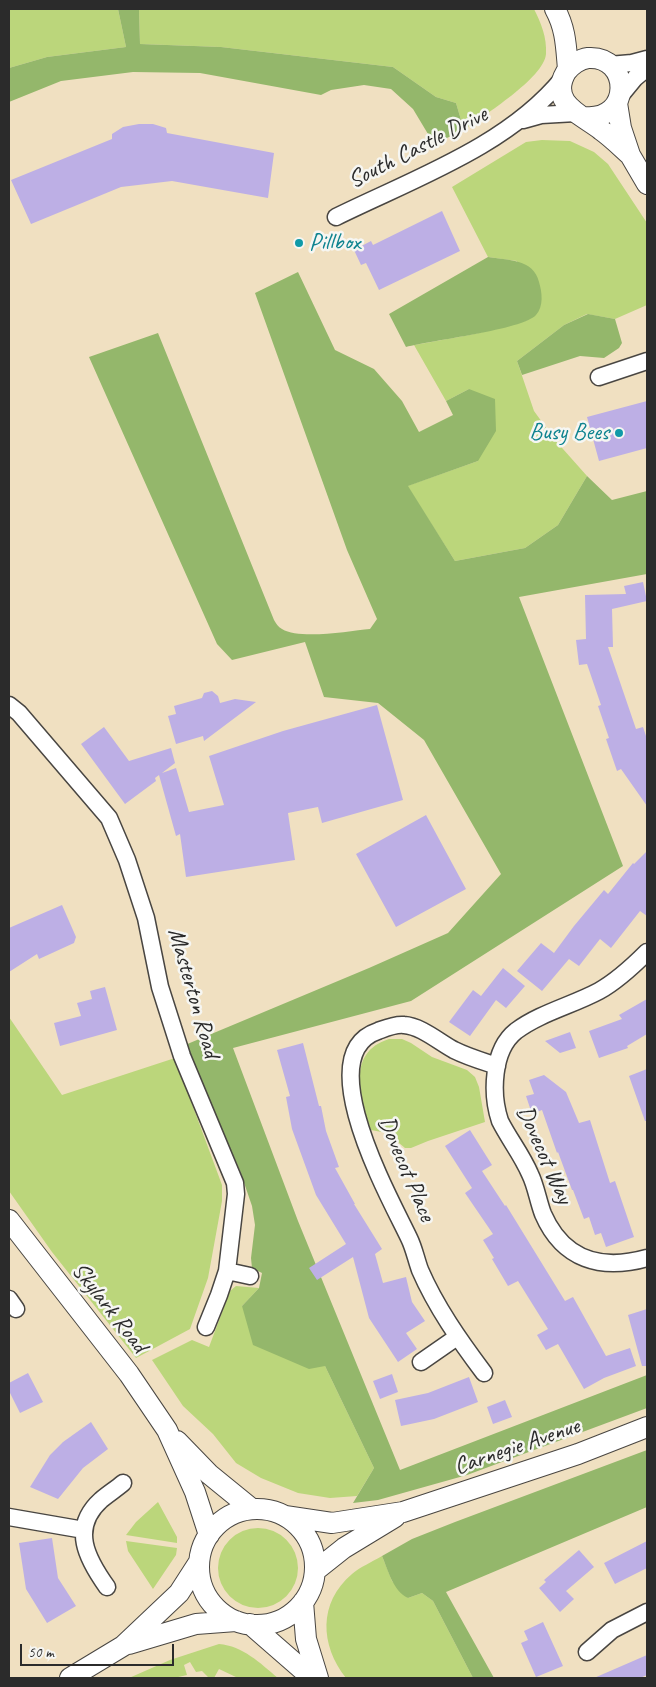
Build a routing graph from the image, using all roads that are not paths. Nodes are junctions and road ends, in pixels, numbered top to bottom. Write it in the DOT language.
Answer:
graph roads {
  1 [pos="558,15"];
  2 [pos="647,59"];
  3 [pos="605,62"];
  4 [pos="647,68"];
  5 [pos="566,74"];
  6 [pos="619,99"];
  7 [pos="580,115"];
  8 [pos="521,120"];
  9 [pos="630,155"];
  10 [pos="647,184"];
  11 [pos="336,217"];
  12 [pos="647,361"];
  13 [pos="599,377"];
  14 [pos="9,705"];
  15 [pos="647,952"];
  16 [pos="497,1066"];
  17 [pos="9,1220"];
  18 [pos="647,1258"];
  19 [pos="227,1270"];
  20 [pos="250,1276"];
  21 [pos="206,1327"];
  22 [pos="457,1337"];
  23 [pos="421,1362"];
  24 [pos="484,1373"];
  25 [pos="647,1427"];
  26 [pos="167,1430"];
  27 [pos="124,1483"];
  28 [pos="252,1509"];
  29 [pos="403,1512"];
  30 [pos="9,1516"];
  31 [pos="284,1516"];
  32 [pos="84,1530"];
  33 [pos="209,1534"];
  34 [pos="199,1562"];
  35 [pos="315,1571"];
  36 [pos="107,1587"];
  37 [pos="303,1602"];
  38 [pos="647,1612"];
  39 [pos="243,1623"];
  40 [pos="123,1646"];
  41 [pos="587,1652"];
  42 [pos="70,1678"];
  43 [pos="312,1678"];
  44 [pos="318,1678"];
  1 -- 3 [label="street"];
  1 -- 5 [label="street"];
  2 -- 3 [label="street"];
  3 -- 5 [label="street"];
  3 -- 6 [label="street"];
  4 -- 6 [label="street"];
  5 -- 7 [label="street"];
  5 -- 8 [label="street, South Castle Drive"];
  6 -- 7 [label="street"];
  6 -- 9 [label="street"];
  7 -- 8 [label="street, South Castle Drive"];
  7 -- 9 [label="street"];
  8 -- 11 [label="street, South Castle Drive"];
  9 -- 10 [label="street"];
  12 -- 13 [label="street"];
  14 -- 19 [label="street, Masterton Road"];
  15 -- 16 [label="street, Dovecot Way"];
  16 -- 18 [label="street, Dovecot Way"];
  16 -- 22 [label="street, Dovecot Place"];
  17 -- 26 [label="street, Skylark Road"];
  19 -- 20 [label="street"];
  19 -- 21 [label="street, Masterton Road"];
  22 -- 23 [label="street"];
  22 -- 24 [label="street, Dovecot Place"];
  25 -- 29 [label="street, Carnegie Avenue"];
  26 -- 28 [label="street, Skylark Road"];
  26 -- 33 [label="street, Skylark Road"];
  27 -- 32 [label="street"];
  28 -- 31 [label="street"];
  28 -- 33 [label="street"];
  29 -- 31 [label="street, Carnegie Avenue"];
  29 -- 35 [label="street, Carnegie Avenue"];
  30 -- 32 [label="street"];
  31 -- 35 [label="street"];
  32 -- 36 [label="street"];
  33 -- 34 [label="street"];
  34 -- 39 [label="street"];
  34 -- 40 [label="street"];
  35 -- 37 [label="street"];
  37 -- 39 [label="street"];
  37 -- 44 [label="street"];
  38 -- 41 [label="street"];
  39 -- 40 [label="street"];
  39 -- 43 [label="street"];
  40 -- 42 [label="street"];
}
